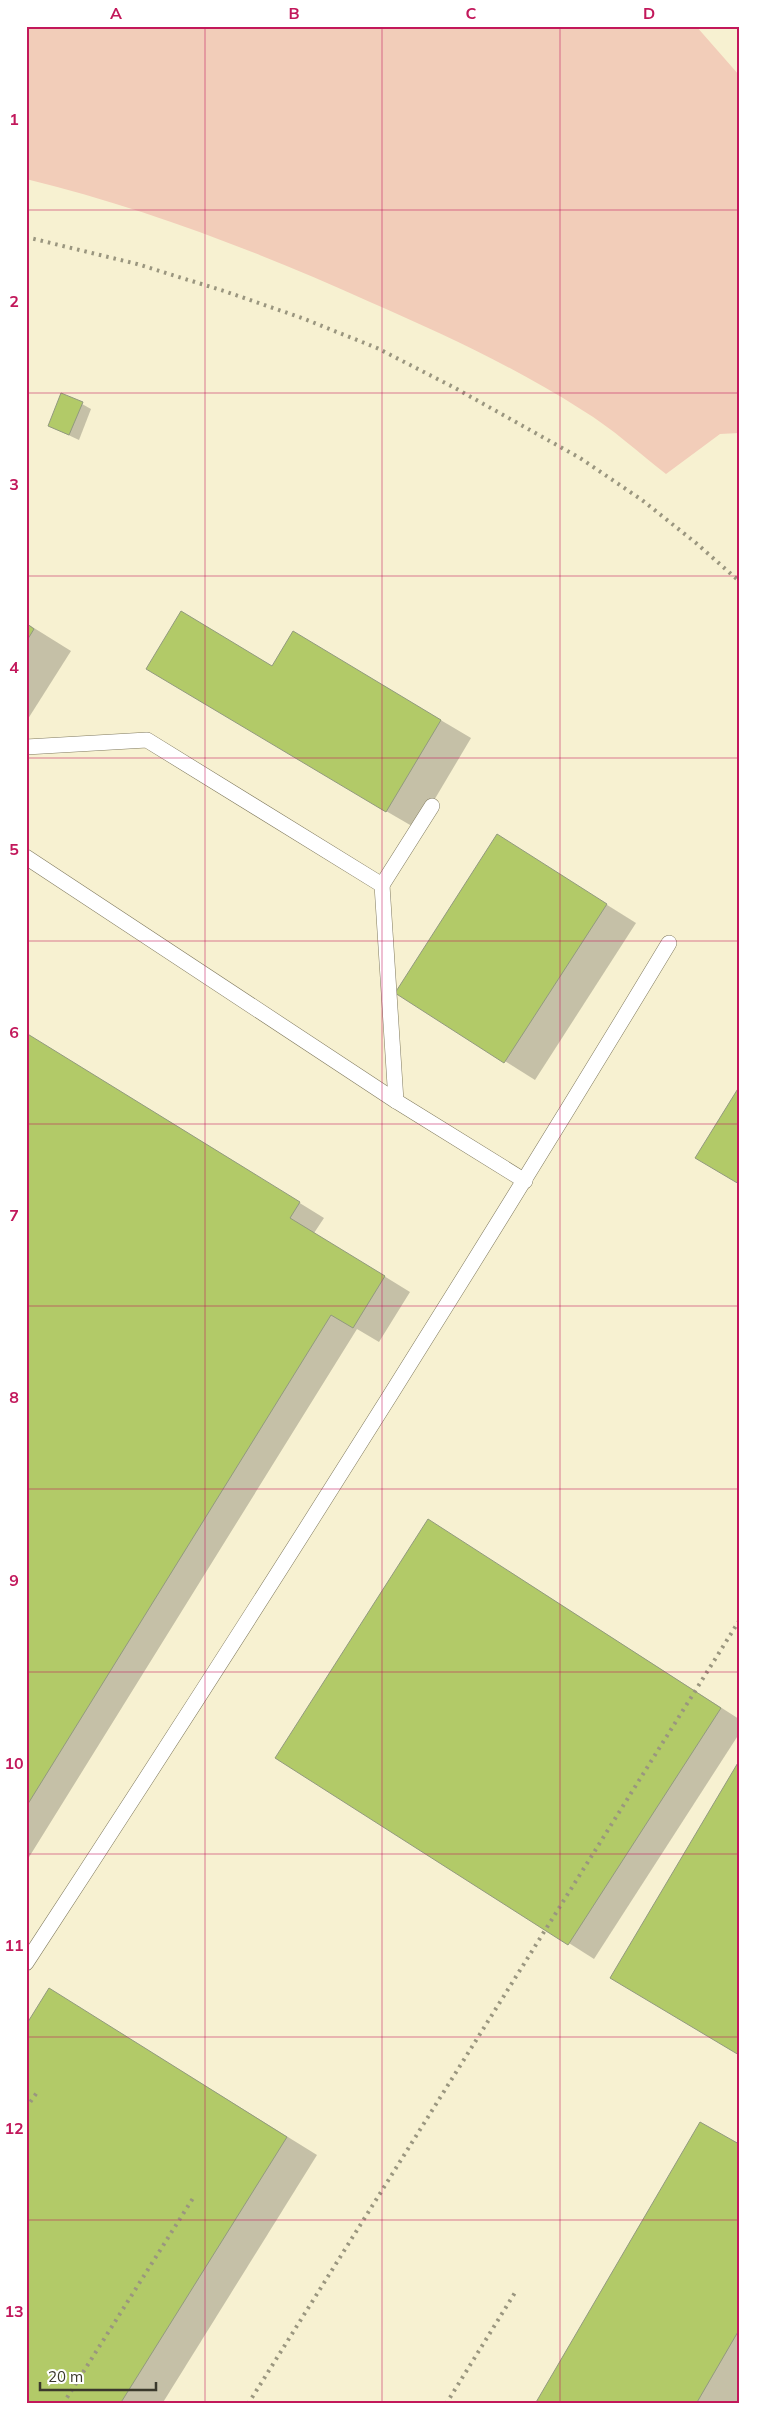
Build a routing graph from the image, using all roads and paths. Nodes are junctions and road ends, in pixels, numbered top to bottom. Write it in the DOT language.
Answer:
graph roads {
  1 [pos="26,747"];
  2 [pos="432,806"];
  3 [pos="26,857"];
  4 [pos="382,885"];
  5 [pos="669,942"];
  6 [pos="396,1102"];
  7 [pos="525,1181"];
  8 [pos="26,1963"];
  1 -- 4 [label="lane"];
  2 -- 4 [label="lane"];
  3 -- 6 [label="lane"];
  4 -- 6 [label="lane"];
  5 -- 7 [label="lane"];
  6 -- 7 [label="lane"];
  7 -- 8 [label="lane"];
}
